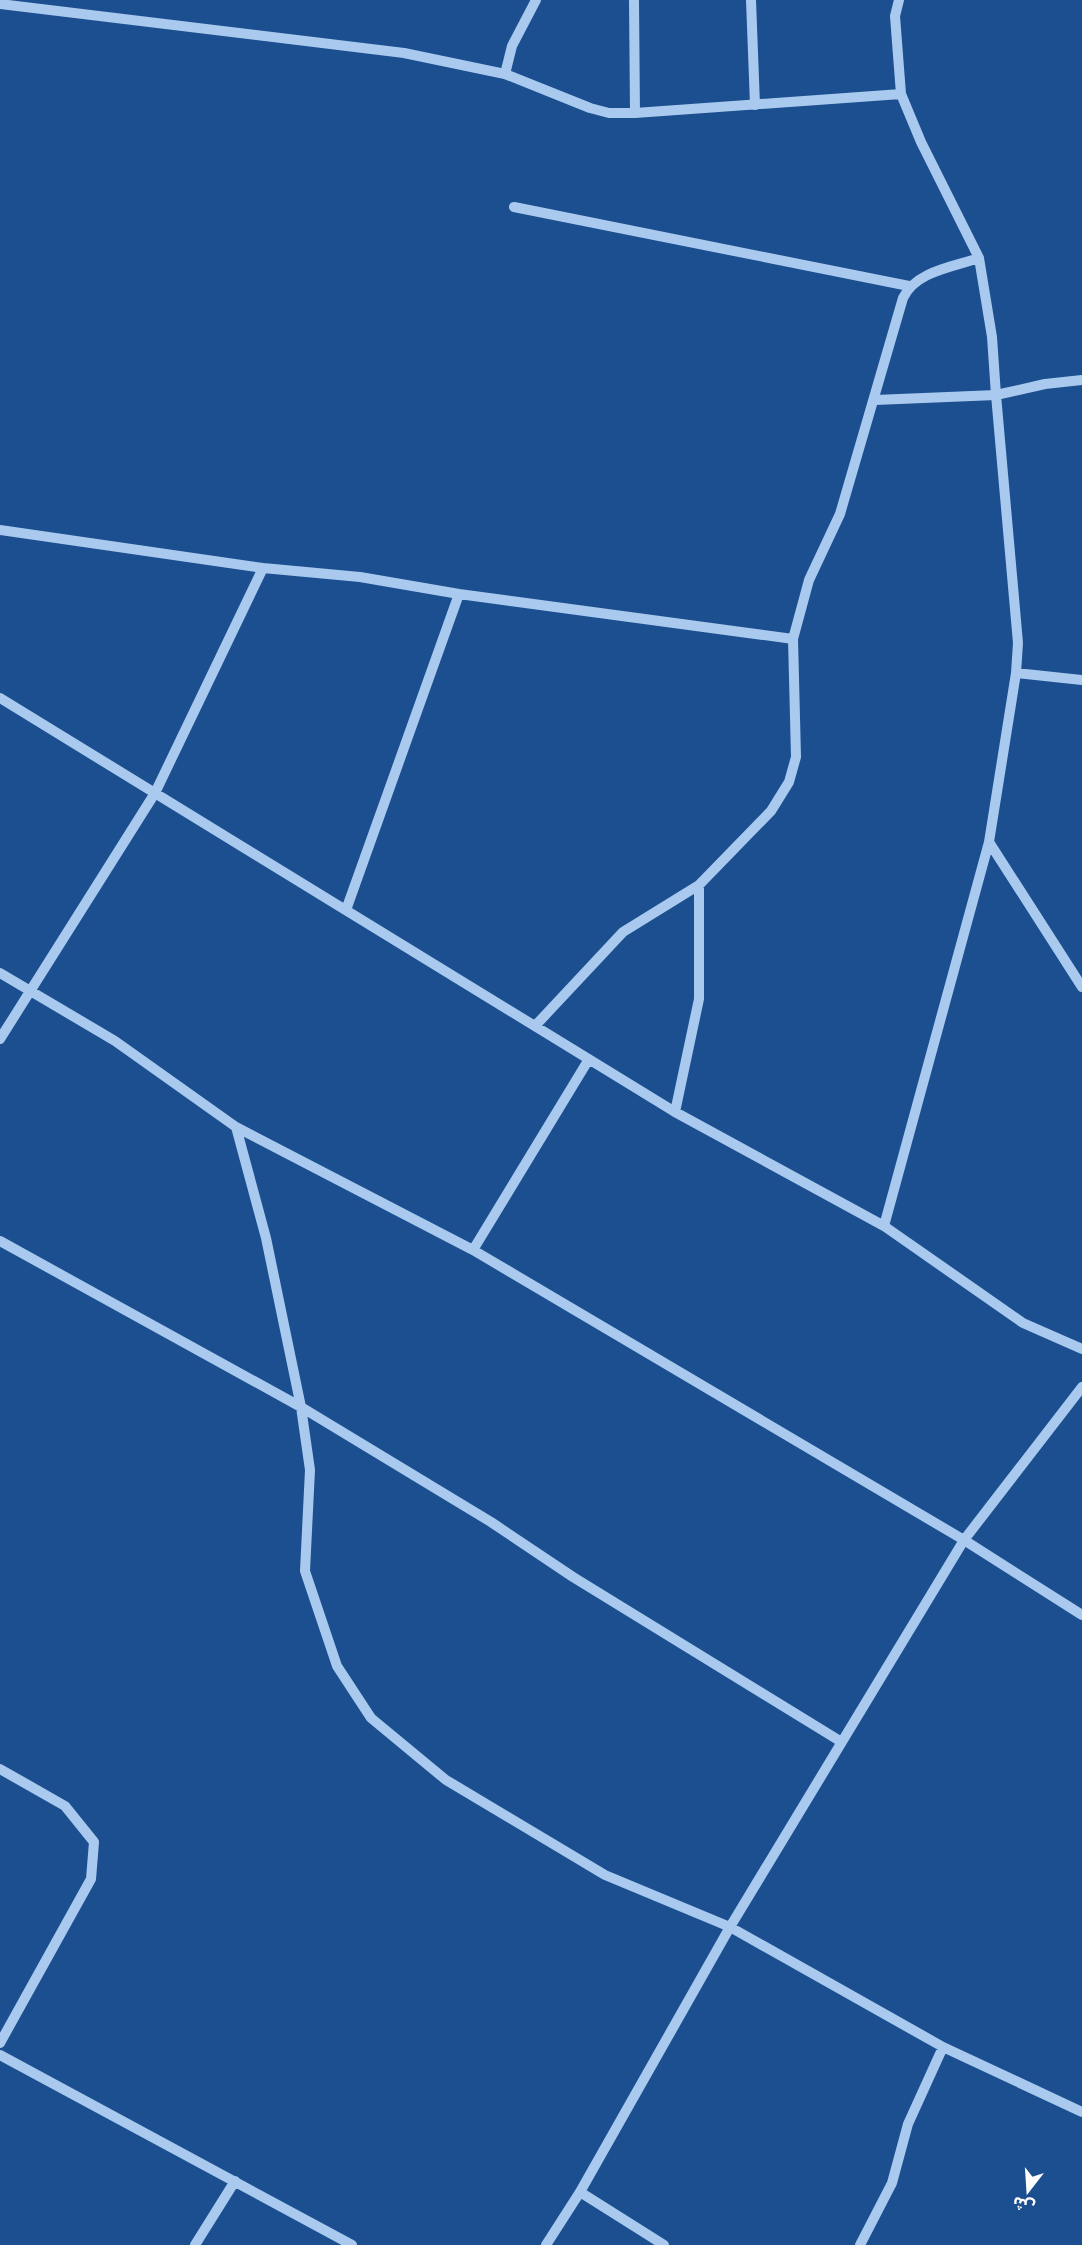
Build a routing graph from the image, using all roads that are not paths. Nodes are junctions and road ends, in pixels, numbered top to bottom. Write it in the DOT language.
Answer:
graph roads {
  1 [pos="536,0"];
  2 [pos="634,0"];
  3 [pos="751,0"];
  4 [pos="899,0"];
  5 [pos="0,4"];
  6 [pos="505,74"];
  7 [pos="901,94"];
  8 [pos="755,105"];
  9 [pos="635,113"];
  10 [pos="514,207"];
  11 [pos="979,258"];
  12 [pos="909,286"];
  13 [pos="1082,380"];
  14 [pos="996,395"];
  15 [pos="875,400"];
  16 [pos="0,530"];
  17 [pos="263,568"];
  18 [pos="459,594"];
  19 [pos="793,639"];
  20 [pos="1016,673"];
  21 [pos="1082,680"];
  22 [pos="0,698"];
  23 [pos="155,793"];
  24 [pos="989,842"];
  25 [pos="699,885"];
  26 [pos="346,910"];
  27 [pos="0,973"];
  28 [pos="1082,987"];
  29 [pos="29,990"];
  30 [pos="535,1026"];
  31 [pos="0,1039"];
  32 [pos="589,1059"];
  33 [pos="675,1112"];
  34 [pos="236,1127"];
  35 [pos="884,1226"];
  36 [pos="0,1241"];
  37 [pos="473,1250"];
  38 [pos="1082,1349"];
  39 [pos="1082,1388"];
  40 [pos="301,1407"];
  41 [pos="964,1540"];
  42 [pos="1082,1615"];
  43 [pos="840,1741"];
  44 [pos="0,1769"];
  45 [pos="730,1927"];
  46 [pos="0,2043"];
  47 [pos="943,2047"];
  48 [pos="0,2055"];
  49 [pos="1082,2112"];
  50 [pos="235,2181"];
  51 [pos="580,2192"];
  52 [pos="195,2245"];
  53 [pos="352,2245"];
  54 [pos="546,2245"];
  55 [pos="664,2245"];
  56 [pos="860,2245"];
  1 -- 6 [label="street"];
  2 -- 9 [label="street"];
  3 -- 8 [label="street"];
  4 -- 7 [label="street"];
  5 -- 6 [label="street"];
  6 -- 9 [label="street"];
  7 -- 8 [label="street"];
  7 -- 11 [label="street"];
  8 -- 9 [label="street"];
  10 -- 12 [label="street"];
  11 -- 12 [label="street"];
  11 -- 14 [label="street"];
  12 -- 15 [label="street"];
  13 -- 14 [label="street"];
  14 -- 15 [label="street"];
  14 -- 20 [label="street"];
  15 -- 19 [label="street"];
  16 -- 17 [label="street"];
  17 -- 18 [label="street"];
  17 -- 23 [label="street"];
  18 -- 19 [label="street"];
  18 -- 26 [label="street"];
  19 -- 25 [label="street"];
  20 -- 21 [label="street"];
  20 -- 24 [label="street"];
  22 -- 23 [label="street"];
  23 -- 26 [label="street"];
  23 -- 29 [label="street"];
  24 -- 28 [label="street"];
  24 -- 35 [label="street"];
  25 -- 30 [label="street"];
  25 -- 33 [label="street"];
  26 -- 30 [label="street"];
  27 -- 29 [label="street"];
  29 -- 31 [label="street"];
  29 -- 34 [label="street"];
  30 -- 32 [label="street"];
  32 -- 33 [label="street"];
  32 -- 37 [label="street"];
  33 -- 35 [label="street"];
  34 -- 37 [label="street"];
  34 -- 40 [label="street"];
  35 -- 38 [label="street"];
  36 -- 40 [label="street"];
  37 -- 41 [label="street"];
  39 -- 41 [label="street"];
  40 -- 43 [label="street"];
  40 -- 45 [label="street"];
  41 -- 42 [label="street"];
  41 -- 43 [label="street"];
  43 -- 45 [label="street"];
  44 -- 46 [label="street"];
  45 -- 47 [label="street"];
  45 -- 51 [label="street"];
  47 -- 49 [label="street"];
  47 -- 56 [label="street"];
  48 -- 50 [label="street"];
  50 -- 52 [label="street"];
  50 -- 53 [label="street"];
  51 -- 54 [label="street"];
  51 -- 55 [label="street"];
}
